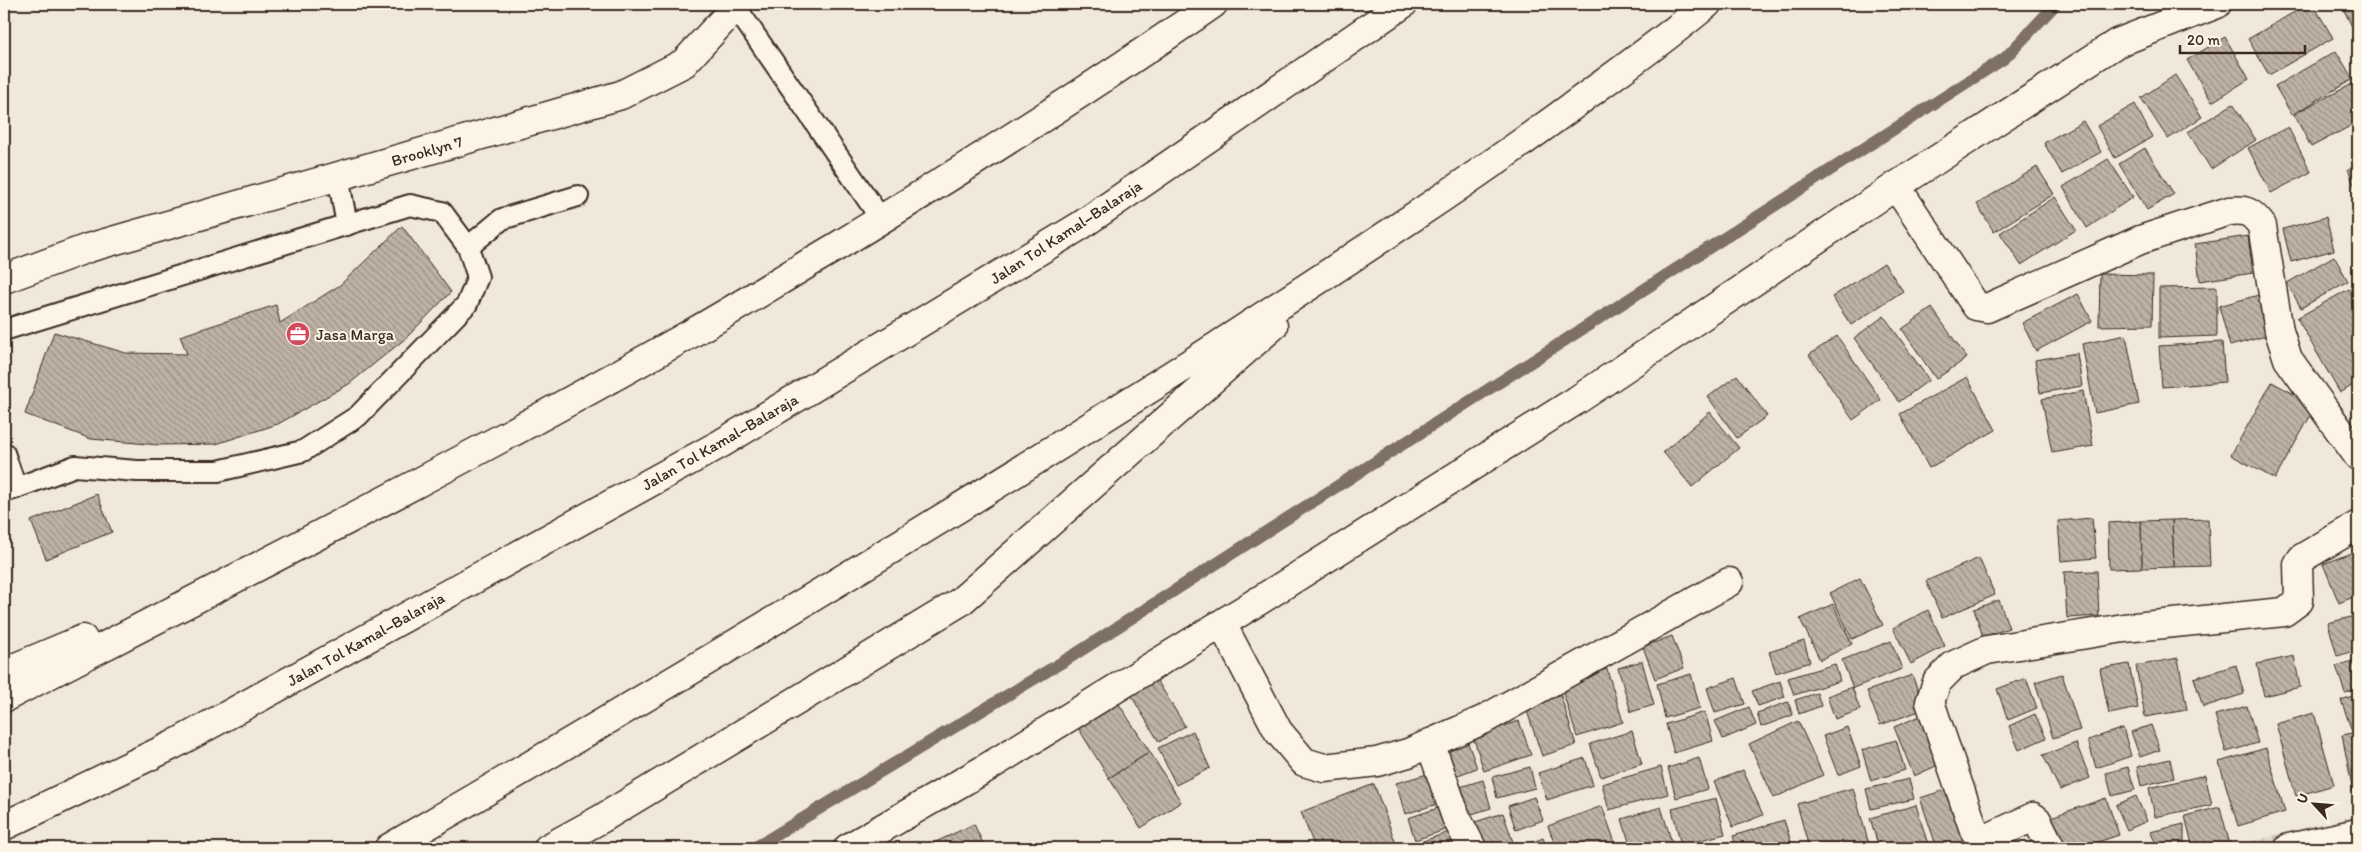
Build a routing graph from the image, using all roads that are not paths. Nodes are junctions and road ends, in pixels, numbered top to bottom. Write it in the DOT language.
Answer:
graph roads {
  1 [pos="1213,4"];
  2 [pos="1403,4"];
  3 [pos="1707,4"];
  4 [pos="2217,4"];
  5 [pos="736,5"];
  6 [pos="338,176"];
  7 [pos="1896,186"];
  8 [pos="578,196"];
  9 [pos="881,219"];
  10 [pos="347,225"];
  11 [pos="468,247"];
  12 [pos="1340,266"];
  13 [pos="4,279"];
  14 [pos="4,330"];
  15 [pos="4,453"];
  16 [pos="2358,456"];
  17 [pos="10,490"];
  18 [pos="346,522"];
  19 [pos="2358,525"];
  20 [pos="1729,582"];
  21 [pos="1222,624"];
  22 [pos="4,672"];
  23 [pos="4,698"];
  24 [pos="1430,743"];
  25 [pos="4,826"];
  26 [pos="2358,833"];
  27 [pos="389,848"];
  28 [pos="548,848"];
  29 [pos="848,848"];
  30 [pos="1472,848"];
  31 [pos="2051,848"];
  32 [pos="2289,848"];
  1 -- 9 [label="main road"];
  2 -- 25 [label="main road, Jalan Tol Kamal–Balaraja"];
  3 -- 12 [label="main road"];
  4 -- 7 [label="main road"];
  5 -- 6 [label="main road, Brooklyn 7"];
  5 -- 9 [label="lane"];
  6 -- 10 [label="lane"];
  6 -- 13 [label="main road, Brooklyn 7"];
  7 -- 16 [label="main road"];
  7 -- 21 [label="main road"];
  8 -- 11 [label="lane"];
  9 -- 18 [label="main road"];
  10 -- 11 [label="lane"];
  10 -- 14 [label="lane"];
  11 -- 17 [label="lane"];
  12 -- 27 [label="main road"];
  12 -- 28 [label="main road"];
  15 -- 17 [label="lane"];
  18 -- 22 [label="main road"];
  18 -- 23 [label="main road"];
  19 -- 31 [label="main road"];
  20 -- 24 [label="main road"];
  21 -- 24 [label="main road"];
  21 -- 29 [label="main road"];
  24 -- 30 [label="main road"];
  26 -- 32 [label="main road"];
}
